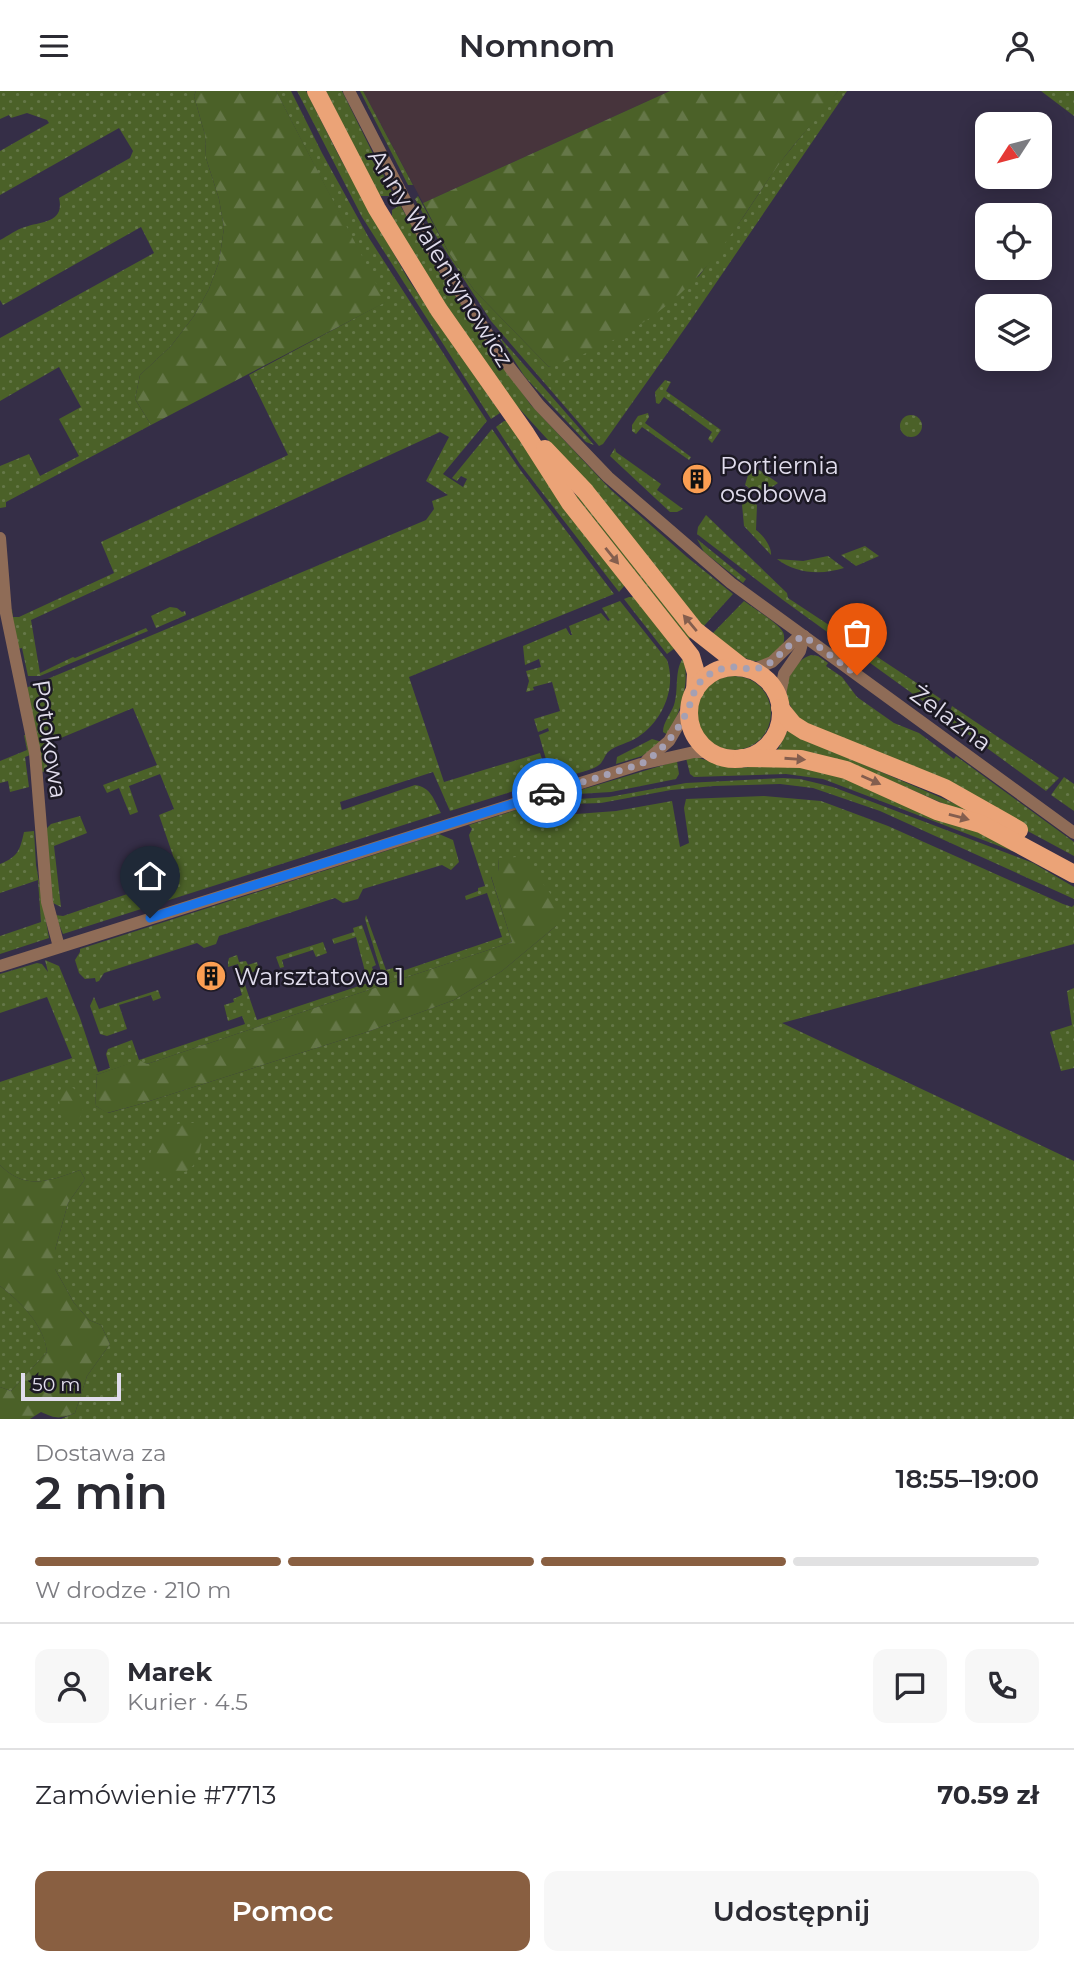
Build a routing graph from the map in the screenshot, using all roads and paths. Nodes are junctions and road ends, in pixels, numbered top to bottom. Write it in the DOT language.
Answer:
graph roads {
  1 [pos="316,91"];
  2 [pos="349,91"];
  3 [pos="509,410"];
  4 [pos="0,538"];
  5 [pos="804,636"];
  6 [pos="747,669"];
  7 [pos="692,698"];
  8 [pos="779,704"];
  9 [pos="712,752"];
  10 [pos="743,758"];
  11 [pos="641,764"];
  12 [pos="1074,833"];
  13 [pos="1074,861"];
  14 [pos="1074,874"];
  15 [pos="58,947"];
  16 [pos="0,966"];
  1 -- 3 [label="main road, Anny Walentynowicz"];
  2 -- 5 [label="street, Żelazna"];
  6 -- 3 [label="main road, Anny Walentynowicz, one-way"];
  3 -- 7 [label="main road, Anny Walentynowicz, one-way"];
  4 -- 15 [label="street, Potokowa"];
  5 -- 6 [label="street"];
  5 -- 8 [label="street"];
  5 -- 12 [label="street, Żelazna"];
  6 -- 7 [label="main road"];
  6 -- 8 [label="main road"];
  7 -- 9 [label="main road"];
  7 -- 11 [label="street"];
  8 -- 10 [label="main road"];
  8 -- 13 [label="main road"];
  9 -- 10 [label="main road"];
  9 -- 11 [label="street"];
  10 -- 14 [label="main road, one-way"];
  11 -- 15 [label="street"];
  15 -- 16 [label="street"];
}
